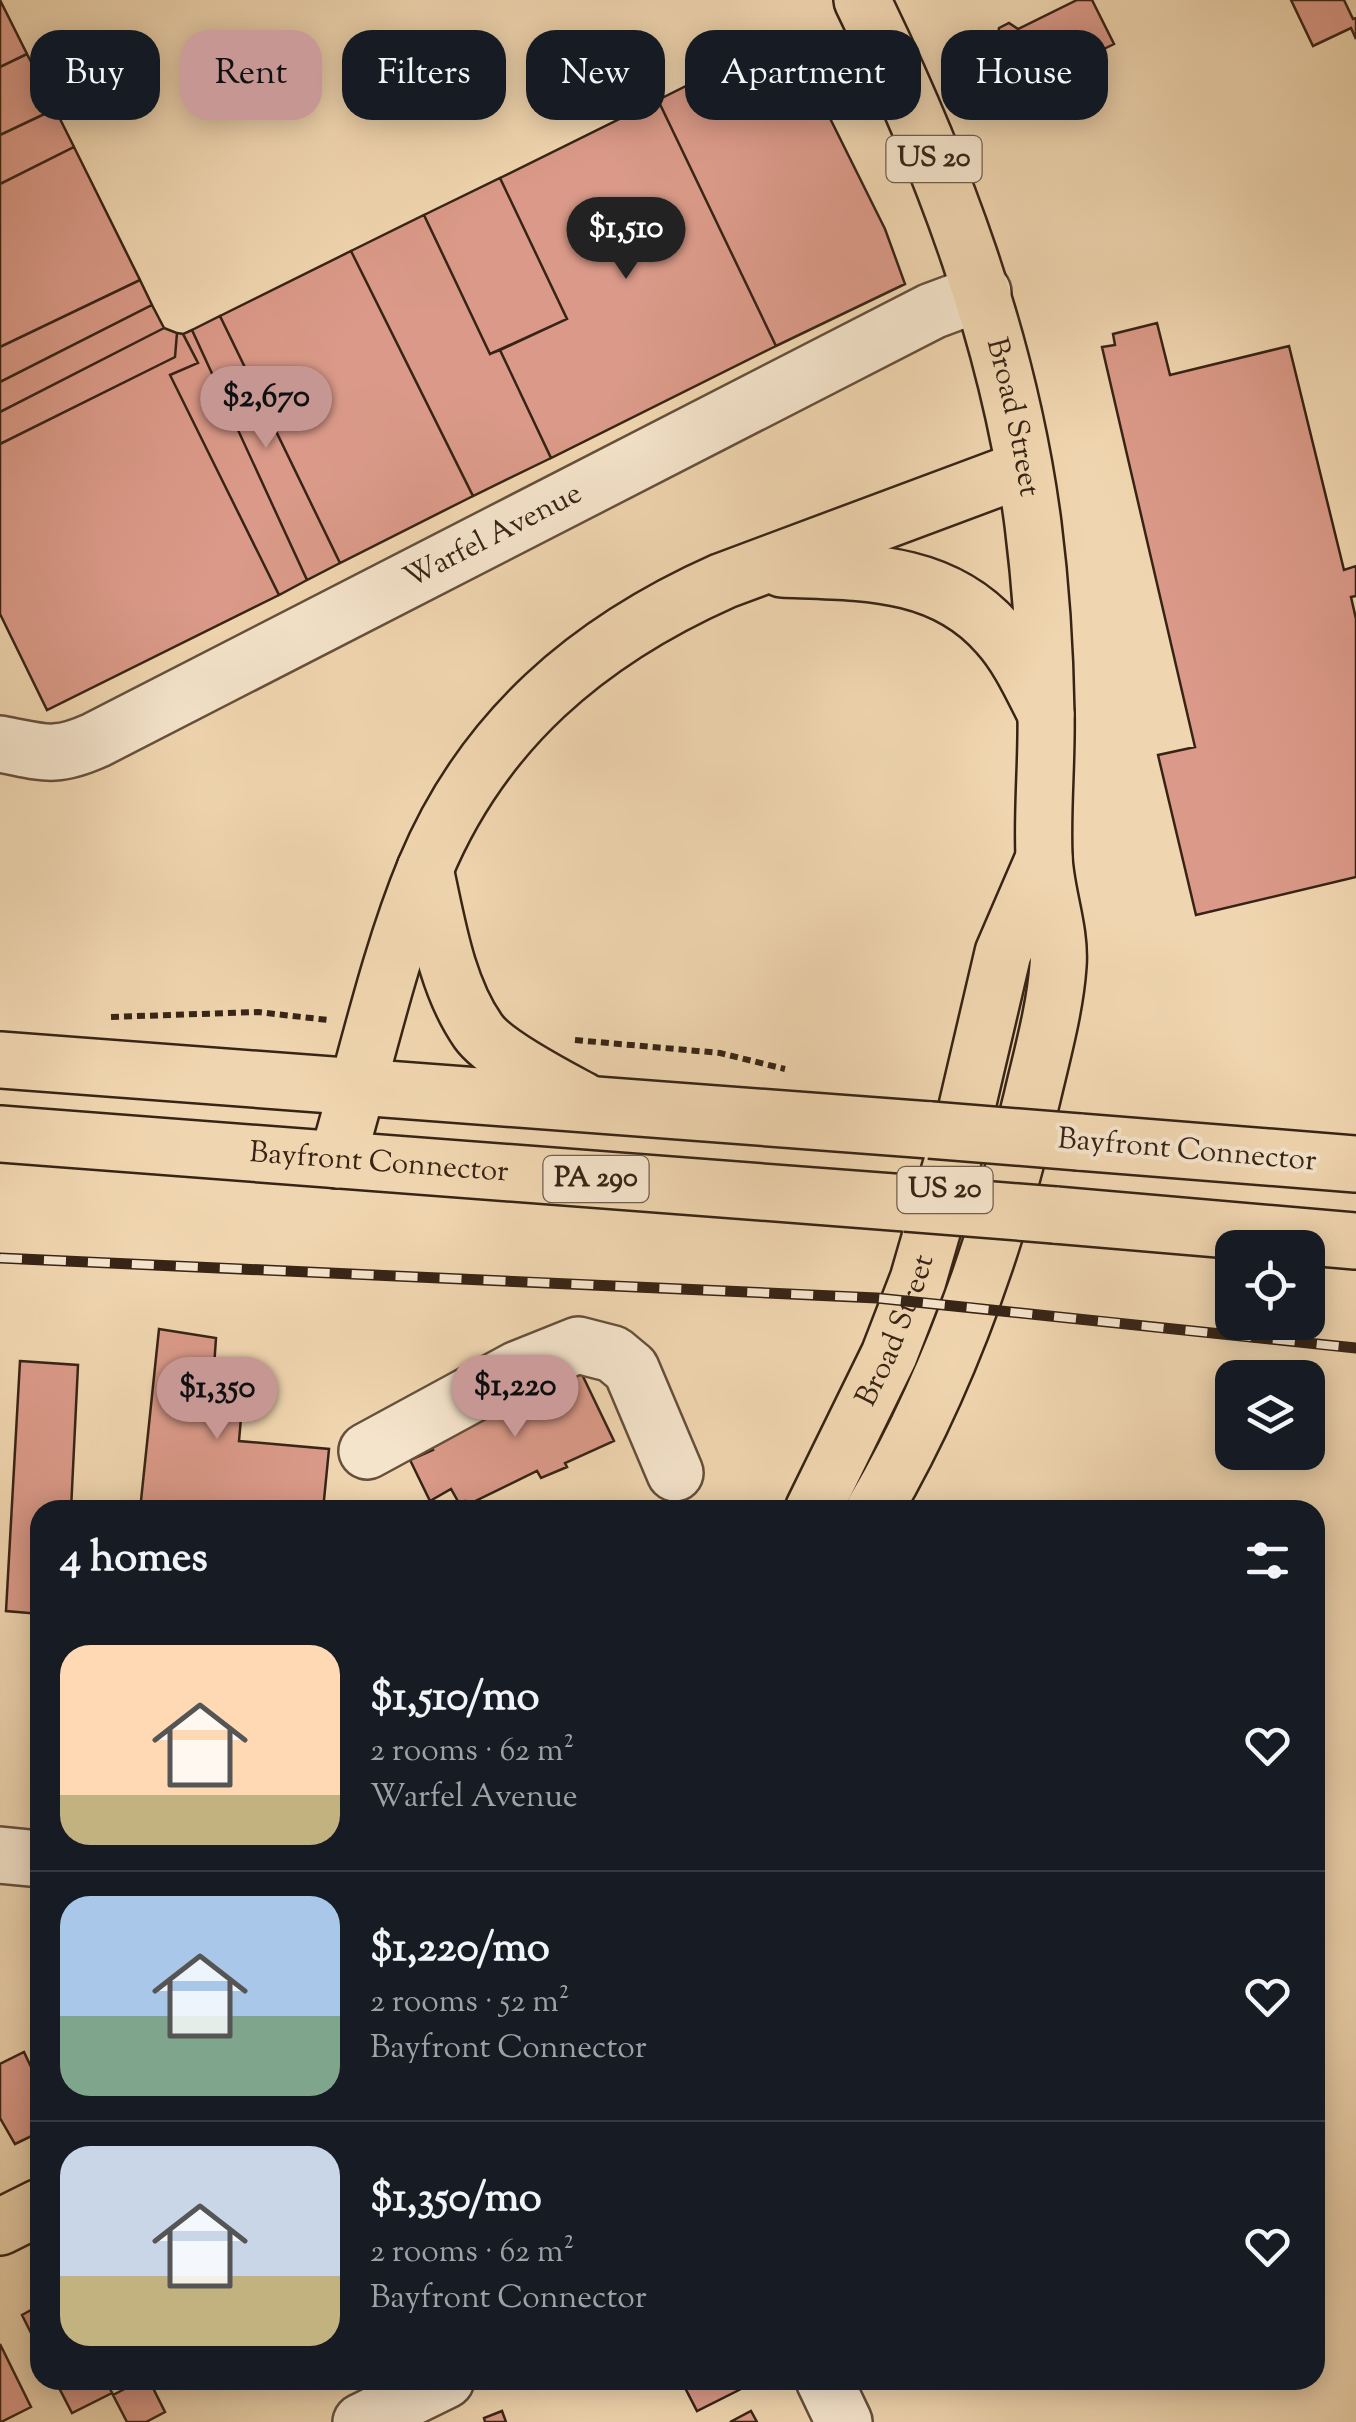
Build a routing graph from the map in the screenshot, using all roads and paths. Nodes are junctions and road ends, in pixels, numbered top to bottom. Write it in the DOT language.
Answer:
graph roads {
  1 [pos="862,0"];
  2 [pos="983,292"];
  3 [pos="1023,469"];
  4 [pos="759,568"];
  5 [pos="1046,714"];
  6 [pos="5,736"];
  7 [pos="1044,858"];
  8 [pos="425,869"];
  9 [pos="0,1060"];
  10 [pos="358,1088"];
  11 [pos="593,1106"];
  12 [pos="0,1134"];
  13 [pos="337,1160"];
  14 [pos="1356,1164"];
  15 [pos="1356,1241"];
  16 [pos="367,1451"];
  17 [pos="675,1473"];
  18 [pos="818,1500"];
  19 [pos="879,1500"];
  20 [pos="0,1855"];
  21 [pos="30,1858"];
  22 [pos="30,2212"];
  23 [pos="0,2227"];
  24 [pos="426,2390"];
  25 [pos="829,2390"];
  26 [pos="360,2422"];
  27 [pos="844,2422"];
  1 -- 2 [label="main road, Broad Street / US 20"];
  2 -- 3 [label="main road, Broad Street / US 20"];
  2 -- 6 [label="street, Warfel Avenue"];
  3 -- 4 [label="main road"];
  3 -- 5 [label="main road, Broad Street / US 20"];
  4 -- 5 [label="main road"];
  4 -- 8 [label="main road"];
  5 -- 7 [label="main road, Broad Street / US 20"];
  7 -- 18 [label="main road, Broad Street / US 20"];
  7 -- 19 [label="main road, Broad Street / US 20"];
  8 -- 10 [label="main road"];
  8 -- 11 [label="main road"];
  9 -- 10 [label="main road, Bayfront Connector"];
  10 -- 11 [label="main road, Bayfront Connector"];
  10 -- 13 [label="main road"];
  11 -- 14 [label="main road, Bayfront Connector, bridge"];
  12 -- 13 [label="main road, Bayfront Connector / PA 290"];
  13 -- 15 [label="main road, Bayfront Connector / PA 290, bridge"];
  16 -- 17 [label="street"];
  20 -- 21 [label="street"];
  22 -- 23 [label="main road"];
  24 -- 26 [label="street"];
  25 -- 27 [label="street"];
}
